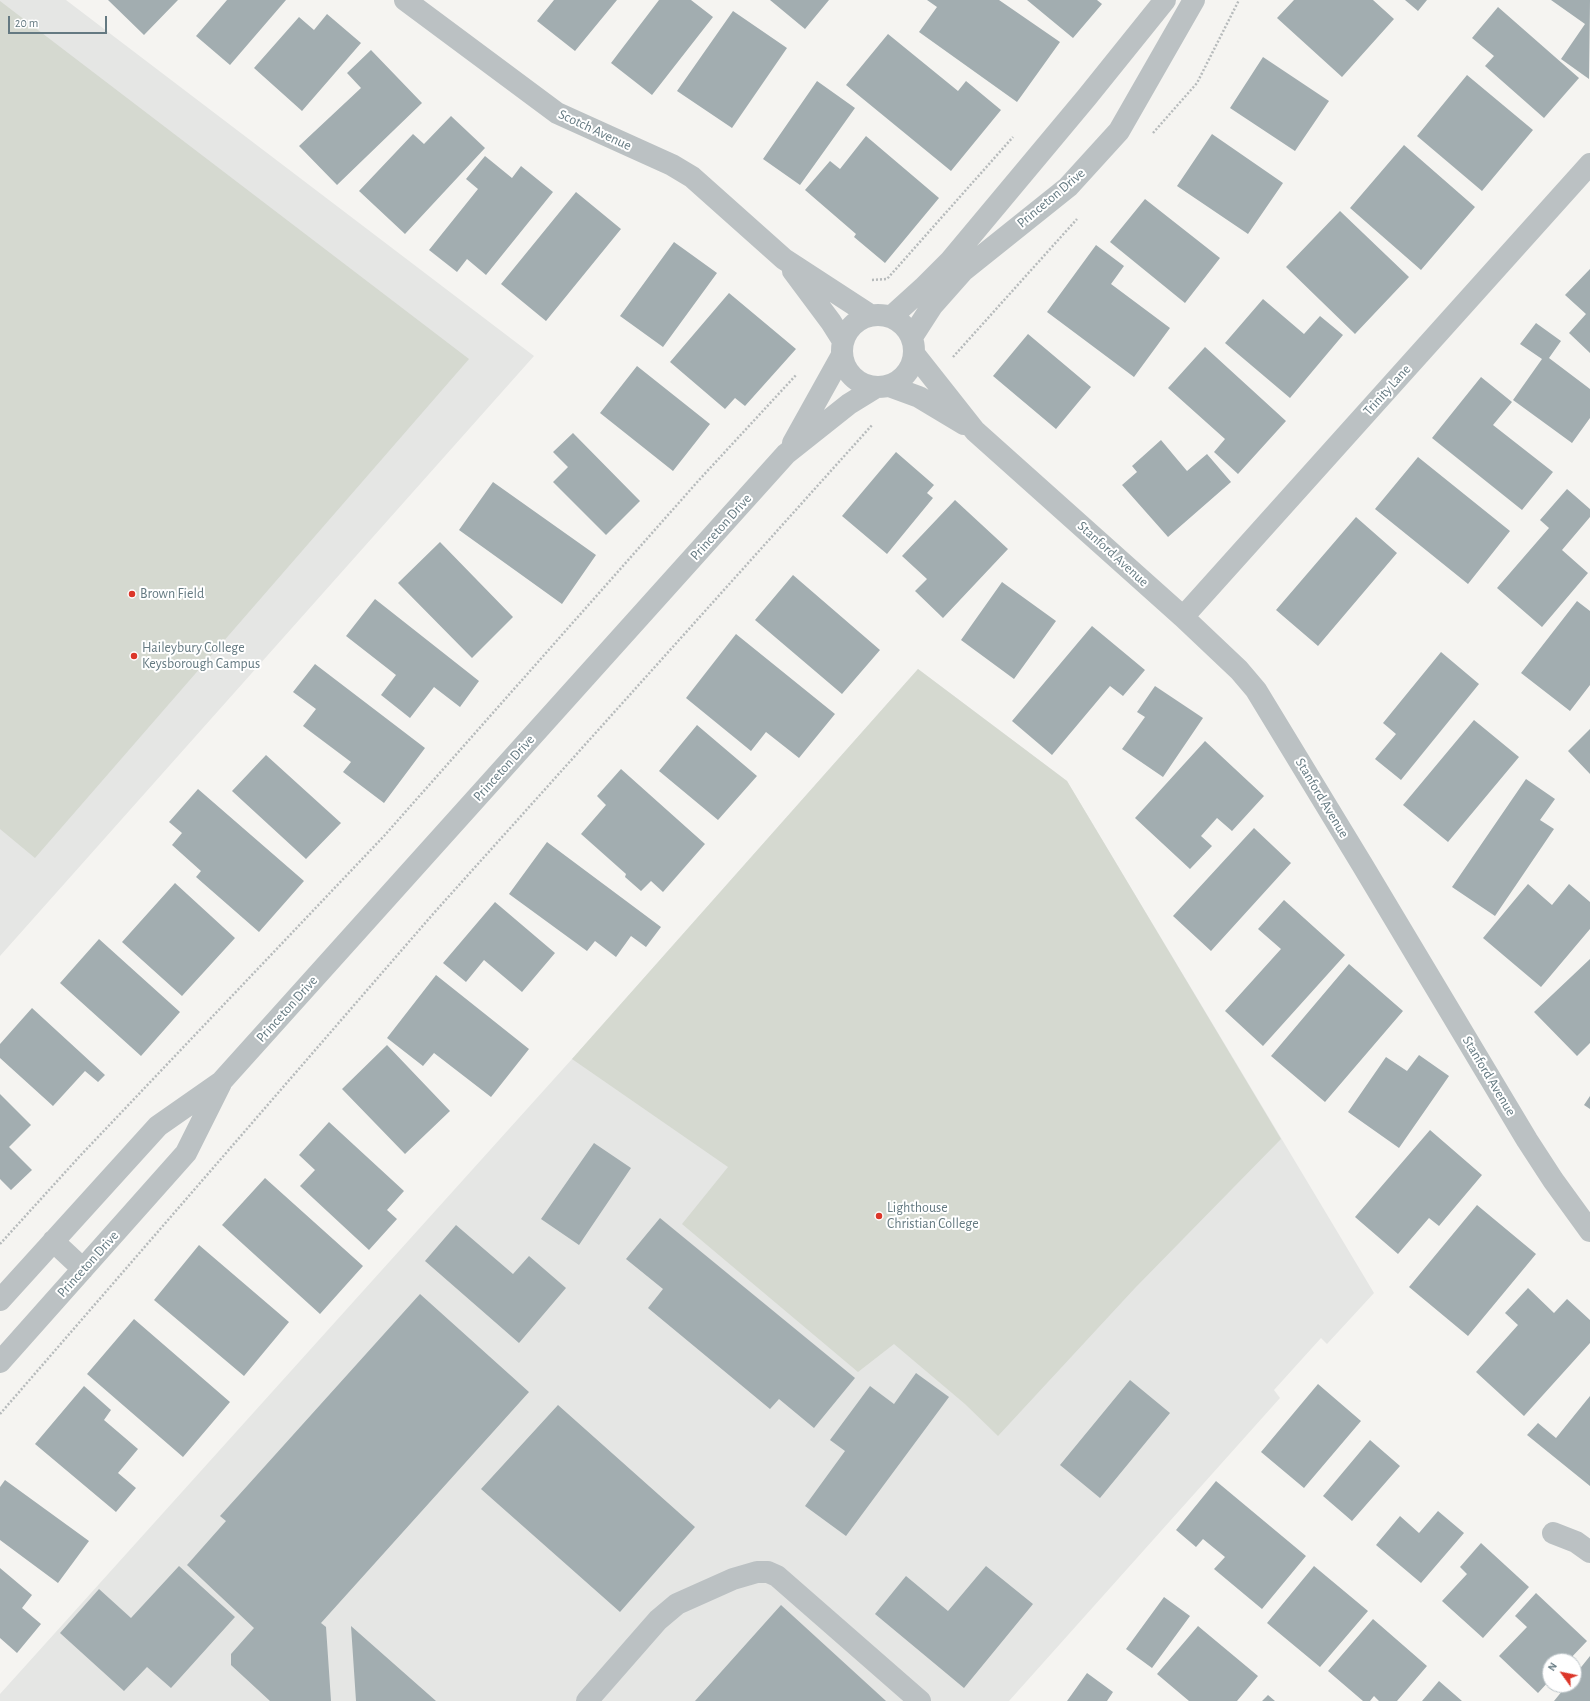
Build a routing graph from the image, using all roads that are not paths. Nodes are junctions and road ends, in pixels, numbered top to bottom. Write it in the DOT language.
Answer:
graph roads {
  1 [pos="405,0"];
  2 [pos="1165,0"];
  3 [pos="1194,0"];
  4 [pos="1590,164"];
  5 [pos="784,259"];
  6 [pos="870,315"];
  7 [pos="891,317"];
  8 [pos="913,346"];
  9 [pos="843,348"];
  10 [pos="882,387"];
  11 [pos="975,431"];
  12 [pos="786,454"];
  13 [pos="1183,617"];
  14 [pos="221,1082"];
  15 [pos="1590,1231"];
  16 [pos="53,1242"];
  17 [pos="83,1269"];
  18 [pos="0,1300"];
  19 [pos="0,1362"];
  20 [pos="1553,1533"];
  21 [pos="1590,1552"];
  22 [pos="587,1701"];
  23 [pos="920,1701"];
  1 -- 5 [label="street, Scotch Avenue"];
  2 -- 7 [label="street, Princeton Drive"];
  3 -- 8 [label="street, Princeton Drive"];
  4 -- 13 [label="street, Trinity Lane"];
  5 -- 6 [label="street, Scotch Avenue"];
  5 -- 9 [label="street, Scotch Avenue"];
  6 -- 7 [label="street"];
  6 -- 9 [label="street"];
  7 -- 8 [label="street"];
  8 -- 10 [label="street"];
  8 -- 11 [label="street, Stanford Avenue"];
  9 -- 10 [label="street"];
  9 -- 12 [label="street, Princeton Drive"];
  10 -- 11 [label="street, Stanford Avenue"];
  10 -- 12 [label="street, Princeton Drive"];
  11 -- 13 [label="street, Stanford Avenue"];
  12 -- 14 [label="street, Princeton Drive"];
  13 -- 15 [label="street, Stanford Avenue"];
  14 -- 16 [label="street, Princeton Drive"];
  14 -- 17 [label="street, Princeton Drive"];
  16 -- 17 [label="street"];
  16 -- 18 [label="street, Princeton Drive"];
  17 -- 19 [label="street, Princeton Drive"];
  20 -- 21 [label="street"];
  22 -- 23 [label="street"];
}
